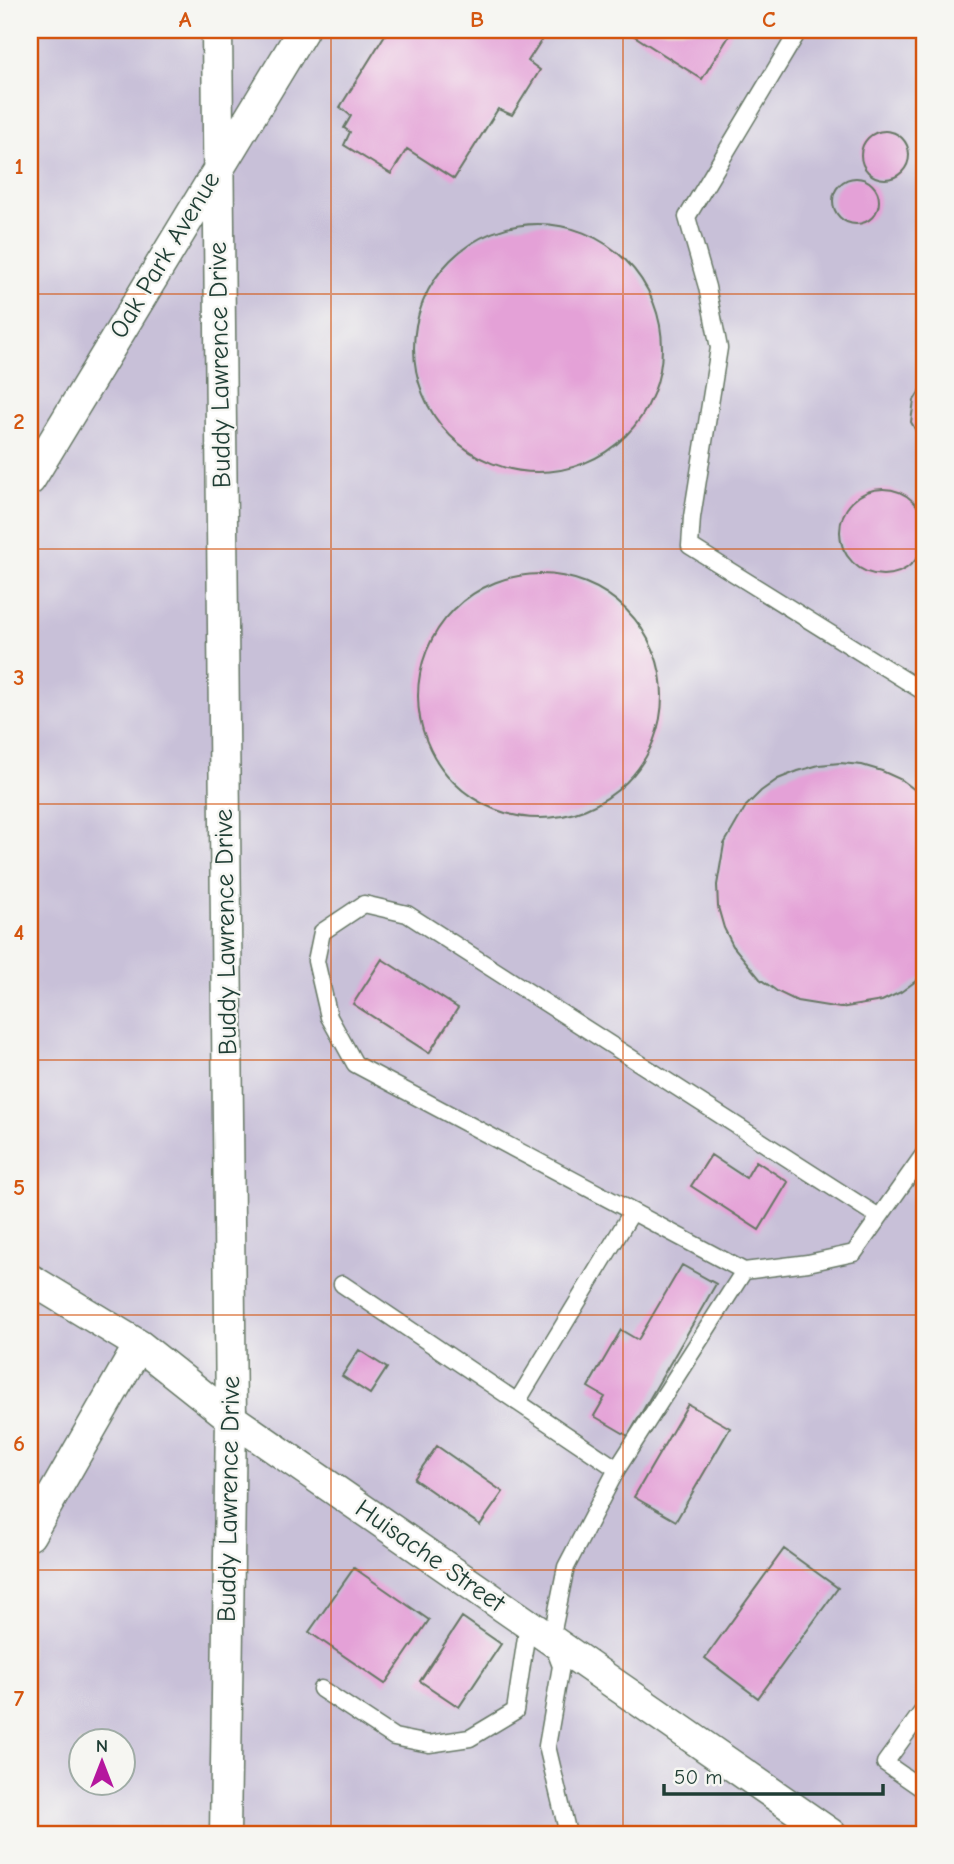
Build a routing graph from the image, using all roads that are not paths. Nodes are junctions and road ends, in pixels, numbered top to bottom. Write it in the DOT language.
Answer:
graph roads {
  1 [pos="217,30"];
  2 [pos="303,30"];
  3 [pos="799,30"];
  4 [pos="217,168"];
  5 [pos="30,481"];
  6 [pos="924,692"];
  7 [pos="924,1154"];
  8 [pos="632,1212"];
  9 [pos="879,1217"];
  10 [pos="744,1271"];
  11 [pos="30,1279"];
  12 [pos="342,1284"];
  13 [pos="139,1345"];
  14 [pos="517,1402"];
  15 [pos="232,1418"];
  16 [pos="617,1469"];
  17 [pos="30,1535"];
  18 [pos="539,1632"];
  19 [pos="321,1689"];
  20 [pos="924,1709"];
  21 [pos="924,1790"];
  22 [pos="225,1834"];
  23 [pos="568,1834"];
  24 [pos="831,1834"];
  1 -- 4 [label="street, Buddy Lawrence Drive"];
  2 -- 4 [label="street, Oak Park Avenue"];
  3 -- 6 [label="lane"];
  4 -- 5 [label="street, Oak Park Avenue"];
  4 -- 15 [label="street, Buddy Lawrence Drive"];
  7 -- 9 [label="lane"];
  8 -- 9 [label="lane"];
  8 -- 10 [label="lane"];
  8 -- 14 [label="lane"];
  9 -- 10 [label="lane"];
  10 -- 16 [label="lane"];
  11 -- 13 [label="street, Huisache Street"];
  12 -- 14 [label="lane"];
  13 -- 15 [label="street, Huisache Street"];
  13 -- 17 [label="street"];
  14 -- 16 [label="lane"];
  15 -- 18 [label="street, Huisache Street"];
  15 -- 22 [label="street, Buddy Lawrence Drive"];
  16 -- 18 [label="lane"];
  18 -- 19 [label="lane"];
  18 -- 23 [label="lane"];
  18 -- 24 [label="street, Huisache Street"];
  20 -- 21 [label="lane"];
}
